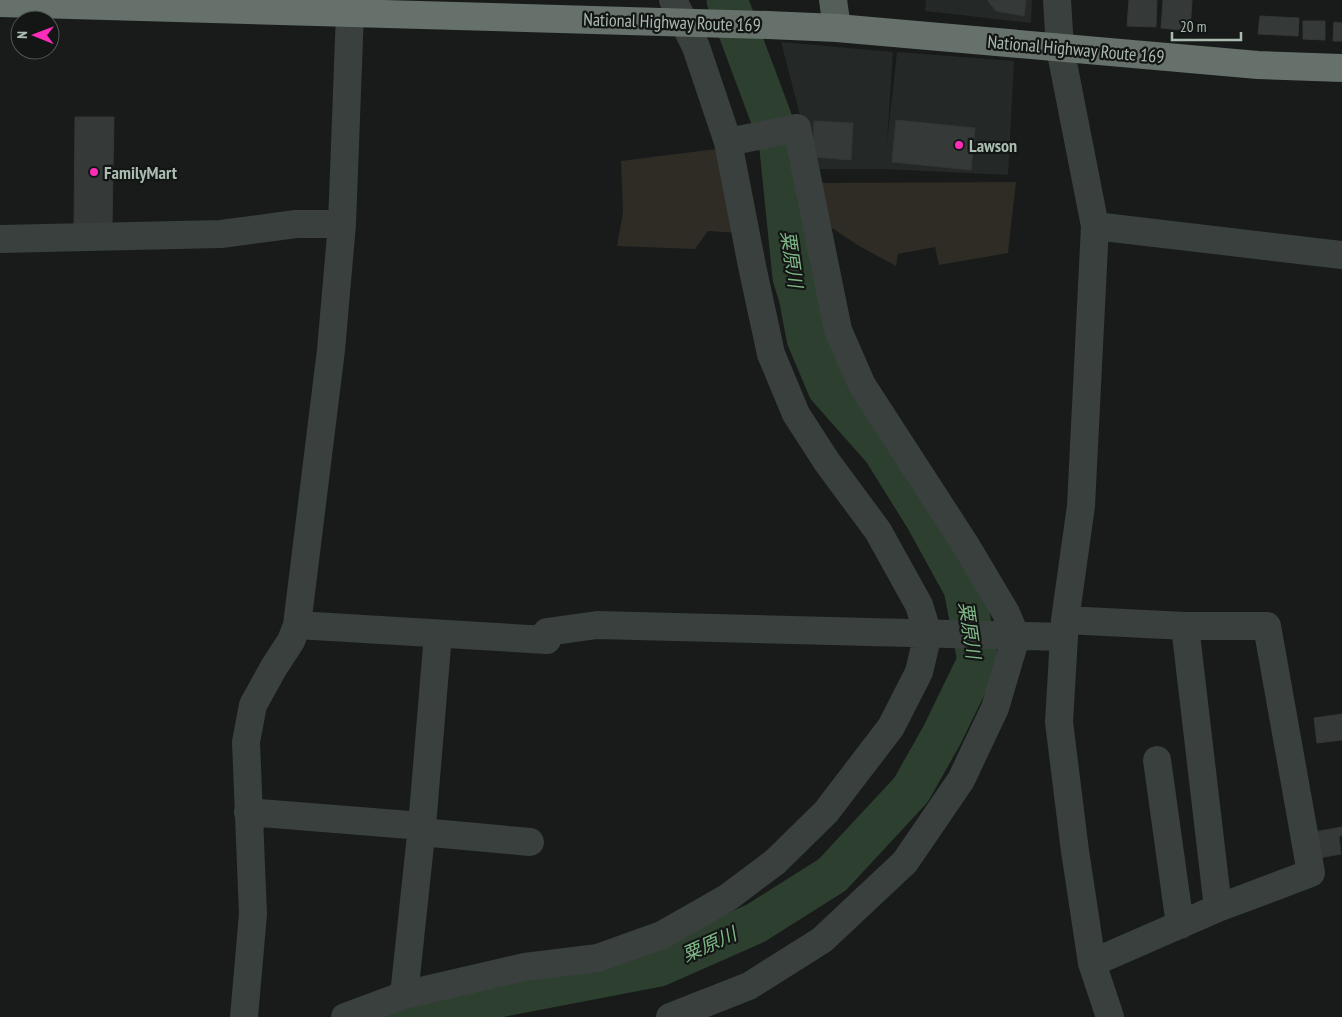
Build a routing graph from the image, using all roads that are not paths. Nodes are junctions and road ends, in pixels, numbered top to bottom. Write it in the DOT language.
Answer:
graph roads {
  1 [pos="833,0"];
  2 [pos="1057,0"];
  3 [pos="0,3"];
  4 [pos="315,5"];
  5 [pos="350,12"];
  6 [pos="686,16"];
  7 [pos="836,28"];
  8 [pos="1060,48"];
  9 [pos="1342,68"];
  10 [pos="731,142"];
  11 [pos="342,224"];
  12 [pos="1095,226"];
  13 [pos="0,239"];
  14 [pos="1342,255"];
  15 [pos="297,625"];
  16 [pos="1185,626"];
  17 [pos="1064,629"];
  18 [pos="438,634"];
  19 [pos="931,634"];
  20 [pos="1012,636"];
  21 [pos="1157,760"];
  22 [pos="248,812"];
  23 [pos="422,829"];
  24 [pos="530,842"];
  25 [pos="1218,908"];
  26 [pos="1180,925"];
  27 [pos="1092,963"];
  28 [pos="404,995"];
  29 [pos="244,1017"];
  30 [pos="345,1017"];
  31 [pos="670,1017"];
  32 [pos="1110,1017"];
  1 -- 7 [label="main road"];
  2 -- 8 [label="street"];
  3 -- 4 [label="highway, National Highway Route 169"];
  4 -- 5 [label="highway, National Highway Route 169"];
  5 -- 6 [label="highway, National Highway Route 169"];
  5 -- 11 [label="street"];
  6 -- 7 [label="highway, National Highway Route 169"];
  6 -- 10 [label="street"];
  7 -- 8 [label="highway, National Highway Route 169"];
  8 -- 9 [label="highway, National Highway Route 169"];
  8 -- 12 [label="street"];
  10 -- 19 [label="street"];
  10 -- 20 [label="street"];
  11 -- 13 [label="street"];
  11 -- 15 [label="street"];
  12 -- 14 [label="street"];
  12 -- 17 [label="street"];
  15 -- 18 [label="street"];
  15 -- 22 [label="street"];
  16 -- 17 [label="street"];
  16 -- 25 [label="street"];
  16 -- 25 [label="street"];
  17 -- 20 [label="street"];
  17 -- 27 [label="street"];
  18 -- 19 [label="street"];
  18 -- 23 [label="street"];
  19 -- 20 [label="street"];
  19 -- 28 [label="street"];
  20 -- 31 [label="street"];
  21 -- 26 [label="street"];
  22 -- 23 [label="street"];
  22 -- 29 [label="street"];
  23 -- 24 [label="street"];
  23 -- 28 [label="street"];
  25 -- 26 [label="street"];
  26 -- 27 [label="street"];
  27 -- 32 [label="street"];
  28 -- 30 [label="street"];
}
